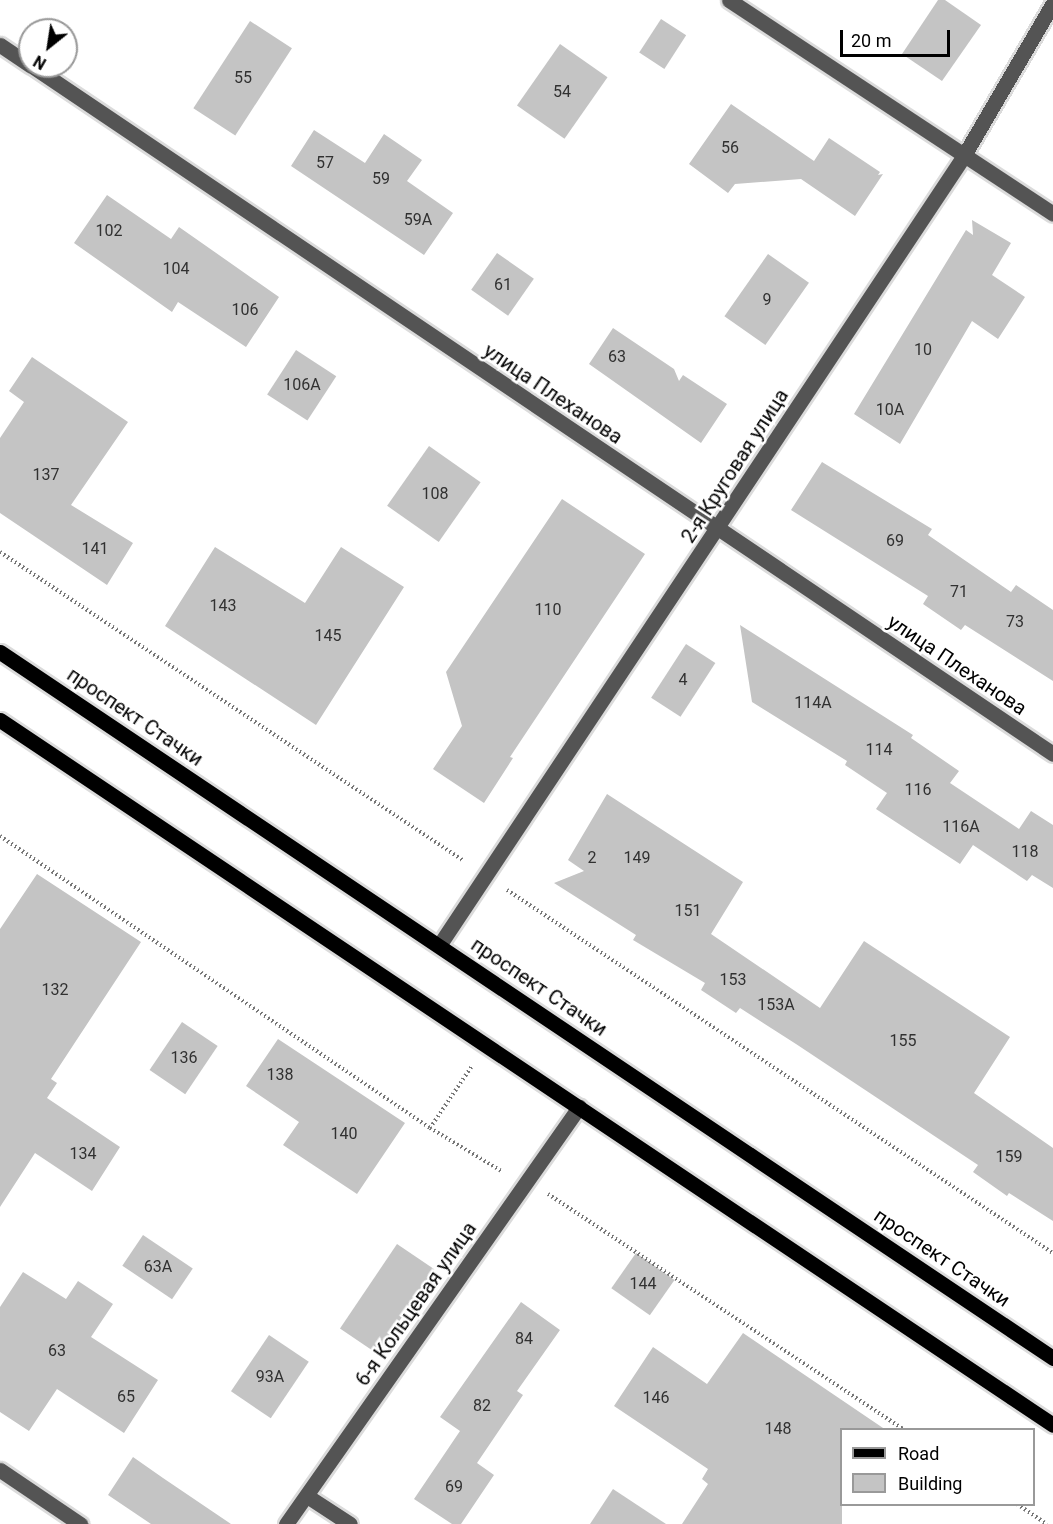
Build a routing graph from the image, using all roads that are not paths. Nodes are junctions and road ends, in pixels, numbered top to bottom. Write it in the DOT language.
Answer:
graph roads {
  1 [pos="729,0"];
  2 [pos="1053,3"];
  3 [pos="0,45"];
  4 [pos="18,57"];
  5 [pos="50,78"];
  6 [pos="963,157"];
  7 [pos="1053,214"];
  8 [pos="718,531"];
  9 [pos="0,652"];
  10 [pos="0,720"];
  11 [pos="1053,754"];
  12 [pos="440,944"];
  13 [pos="579,1107"];
  14 [pos="1053,1358"];
  15 [pos="1053,1425"];
  16 [pos="0,1470"];
  17 [pos="307,1496"];
  18 [pos="80,1524"];
  19 [pos="286,1524"];
  20 [pos="350,1524"];
  1 -- 6 [label="street"];
  2 -- 6 [label="street, 2-я Круговая улица"];
  3 -- 4 [label="street, улица Плеханова"];
  5 -- 8 [label="street, улица Плеханова"];
  6 -- 7 [label="street"];
  6 -- 8 [label="street, 2-я Круговая улица"];
  8 -- 11 [label="street, улица Плеханова"];
  8 -- 12 [label="street, 2-я Круговая улица"];
  9 -- 12 [label="main road, проспект Стачки"];
  10 -- 13 [label="main road"];
  12 -- 14 [label="main road, проспект Стачки"];
  13 -- 15 [label="main road"];
  13 -- 17 [label="street, 6-я Кольцевая улица"];
  16 -- 18 [label="street"];
  17 -- 19 [label="street, 6-я Кольцевая улица"];
  17 -- 20 [label="street"];
}
